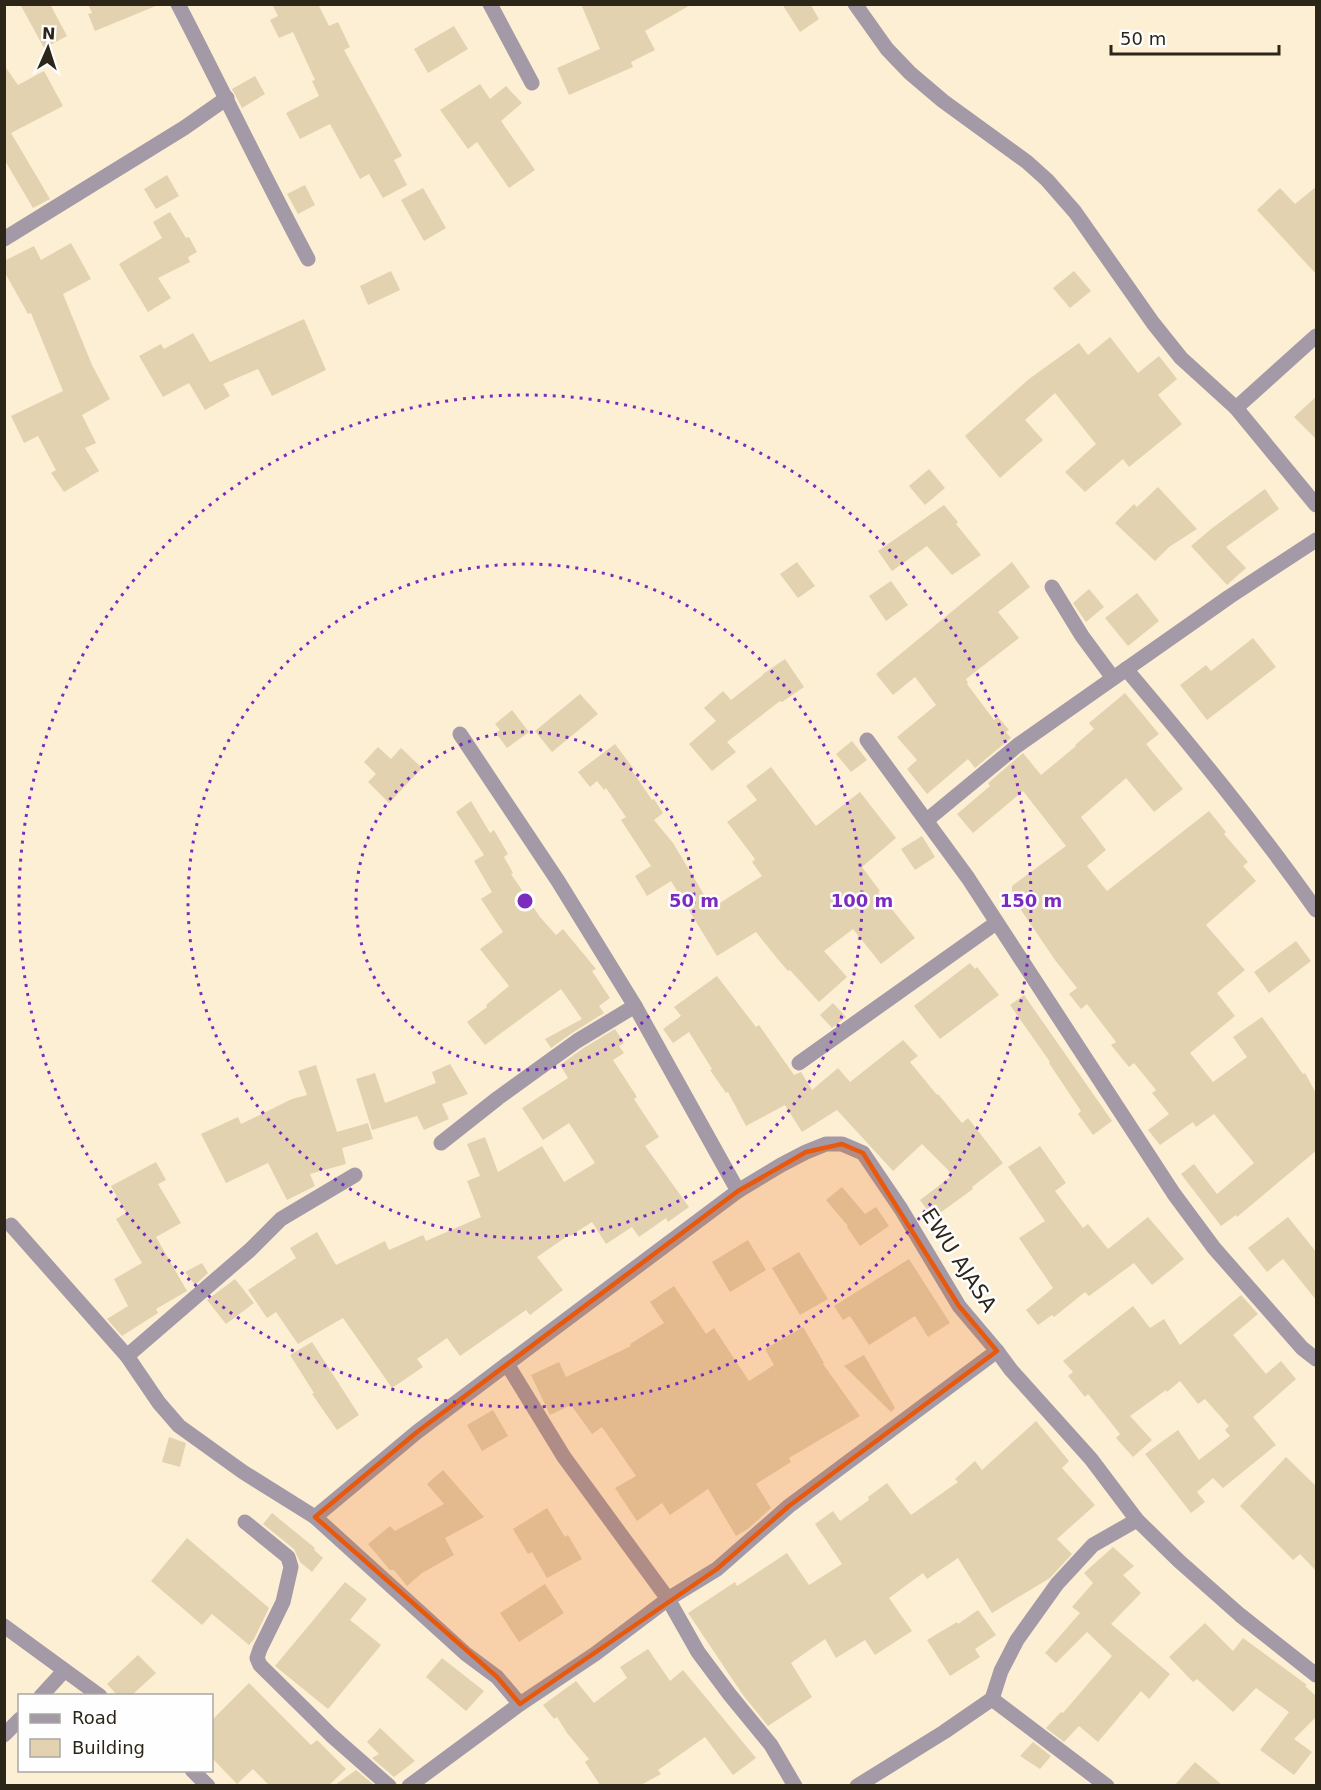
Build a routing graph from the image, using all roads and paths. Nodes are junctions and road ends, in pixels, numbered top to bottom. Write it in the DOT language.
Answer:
graph roads {
  1 [pos="178,4"];
  2 [pos="490,4"];
  3 [pos="855,4"];
  4 [pos="532,83"];
  5 [pos="227,98"];
  6 [pos="4,239"];
  7 [pos="308,259"];
  8 [pos="1317,336"];
  9 [pos="1236,408"];
  10 [pos="1317,506"];
  11 [pos="1317,540"];
  12 [pos="1052,587"];
  13 [pos="1126,669"];
  14 [pos="1113,678"];
  15 [pos="460,734"];
  16 [pos="867,740"];
  17 [pos="927,820"];
  18 [pos="1317,910"];
  19 [pos="996,923"];
  20 [pos="634,1006"];
  21 [pos="799,1063"];
  22 [pos="441,1143"];
  23 [pos="355,1174"];
  24 [pos="738,1191"];
  25 [pos="11,1225"];
  26 [pos="997,1351"];
  27 [pos="127,1356"];
  28 [pos="1317,1359"];
  29 [pos="507,1364"];
  30 [pos="315,1517"];
  31 [pos="1137,1520"];
  32 [pos="245,1522"];
  33 [pos="668,1599"];
  34 [pos="4,1626"];
  35 [pos="64,1671"];
  36 [pos="1317,1675"];
  37 [pos="42,1694"];
  38 [pos="98,1694"];
  39 [pos="992,1698"];
  40 [pos="520,1704"];
  41 [pos="18,1721"];
  42 [pos="4,1735"];
  43 [pos="194,1772"];
  44 [pos="208,1785"];
  45 [pos="388,1785"];
  46 [pos="409,1785"];
  47 [pos="795,1785"];
  48 [pos="857,1785"];
  49 [pos="1107,1785"];
  1 -- 5 [label="street"];
  2 -- 4 [label="street"];
  3 -- 9 [label="street"];
  5 -- 6 [label="street"];
  5 -- 7 [label="street"];
  8 -- 9 [label="street"];
  9 -- 10 [label="street"];
  11 -- 13 [label="street"];
  12 -- 14 [label="street"];
  13 -- 14 [label="street"];
  13 -- 18 [label="street"];
  14 -- 17 [label="street"];
  15 -- 20 [label="street"];
  16 -- 17 [label="street"];
  17 -- 19 [label="street"];
  19 -- 21 [label="street"];
  19 -- 28 [label="street"];
  20 -- 22 [label="street"];
  20 -- 24 [label="street"];
  23 -- 27 [label="street"];
  24 -- 26 [label="street, EWU AJASA"];
  24 -- 29 [label="street, EWU AJASA"];
  25 -- 27 [label="street"];
  26 -- 31 [label="street, EWU AJASA"];
  26 -- 33 [label="street"];
  27 -- 30 [label="street"];
  29 -- 30 [label="street, EWU AJASA"];
  29 -- 33 [label="street"];
  30 -- 40 [label="street"];
  31 -- 36 [label="street, EWU AJASA"];
  31 -- 39 [label="street"];
  32 -- 45 [label="street"];
  33 -- 40 [label="street"];
  33 -- 47 [label="street"];
  34 -- 35 [label="street"];
  35 -- 37 [label="street"];
  35 -- 38 [label="street"];
  39 -- 48 [label="street"];
  39 -- 49 [label="street"];
  40 -- 46 [label="street"];
  41 -- 42 [label="street"];
  43 -- 44 [label="street"];
}
